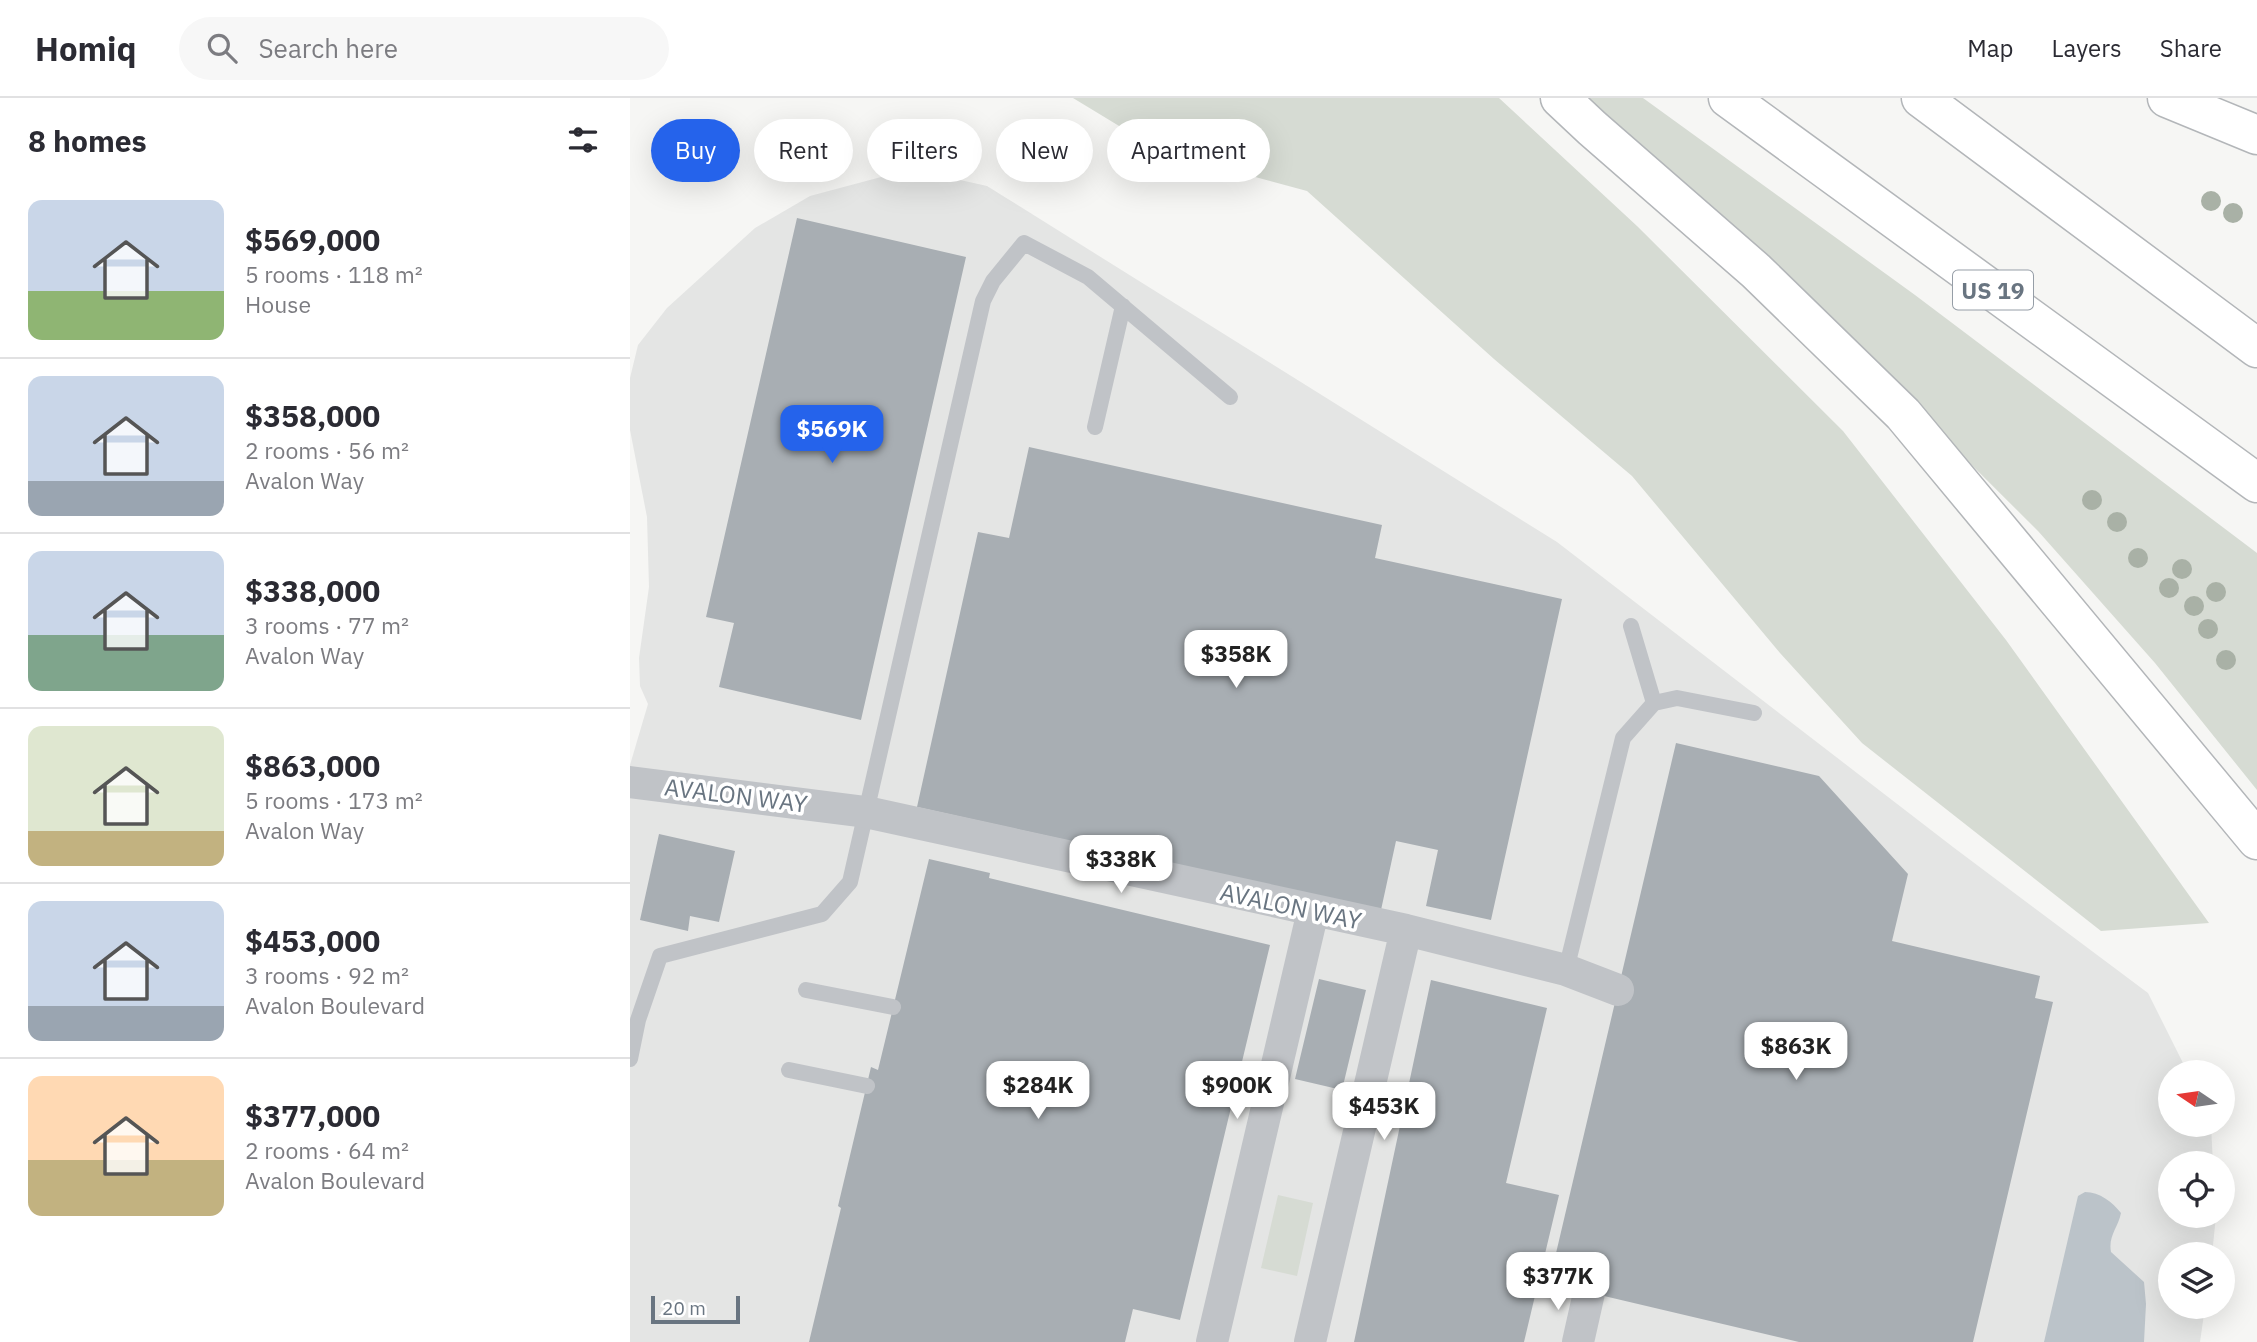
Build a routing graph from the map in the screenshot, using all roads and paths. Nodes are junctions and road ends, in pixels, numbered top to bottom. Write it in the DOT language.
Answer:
graph roads {
  1 [pos="1560,98"];
  2 [pos="1728,98"];
  3 [pos="1921,98"];
  4 [pos="2167,98"];
  5 [pos="2257,135"];
  6 [pos="1123,306"];
  7 [pos="2257,348"];
  8 [pos="1230,397"];
  9 [pos="1095,427"];
  10 [pos="2257,483"];
  11 [pos="1631,626"];
  12 [pos="1654,703"];
  13 [pos="1754,713"];
  14 [pos="630,782"];
  15 [pos="866,812"];
  16 [pos="2257,840"];
  17 [pos="1313,911"];
  18 [pos="1406,930"];
  19 [pos="1566,970"];
  20 [pos="806,990"];
  21 [pos="1618,990"];
  22 [pos="893,1007"];
  23 [pos="630,1059"];
  24 [pos="789,1070"];
  25 [pos="867,1086"];
  26 [pos="1589,1293"];
  27 [pos="1212,1342"];
  28 [pos="1310,1342"];
  29 [pos="1578,1342"];
  1 -- 16 [label="highway"];
  2 -- 10 [label="highway, US 19"];
  3 -- 7 [label="highway"];
  4 -- 5 [label="highway"];
  6 -- 8 [label="lane"];
  6 -- 9 [label="lane"];
  6 -- 15 [label="lane"];
  11 -- 12 [label="lane"];
  12 -- 13 [label="lane"];
  12 -- 19 [label="lane"];
  14 -- 15 [label="street, AVALON WAY"];
  15 -- 17 [label="street, AVALON WAY"];
  15 -- 23 [label="lane"];
  17 -- 18 [label="street, AVALON WAY"];
  17 -- 27 [label="street"];
  18 -- 19 [label="street, AVALON WAY"];
  18 -- 28 [label="street"];
  19 -- 21 [label="street, AVALON WAY"];
  20 -- 22 [label="lane"];
  24 -- 25 [label="lane"];
  26 -- 29 [label="street"];
}
